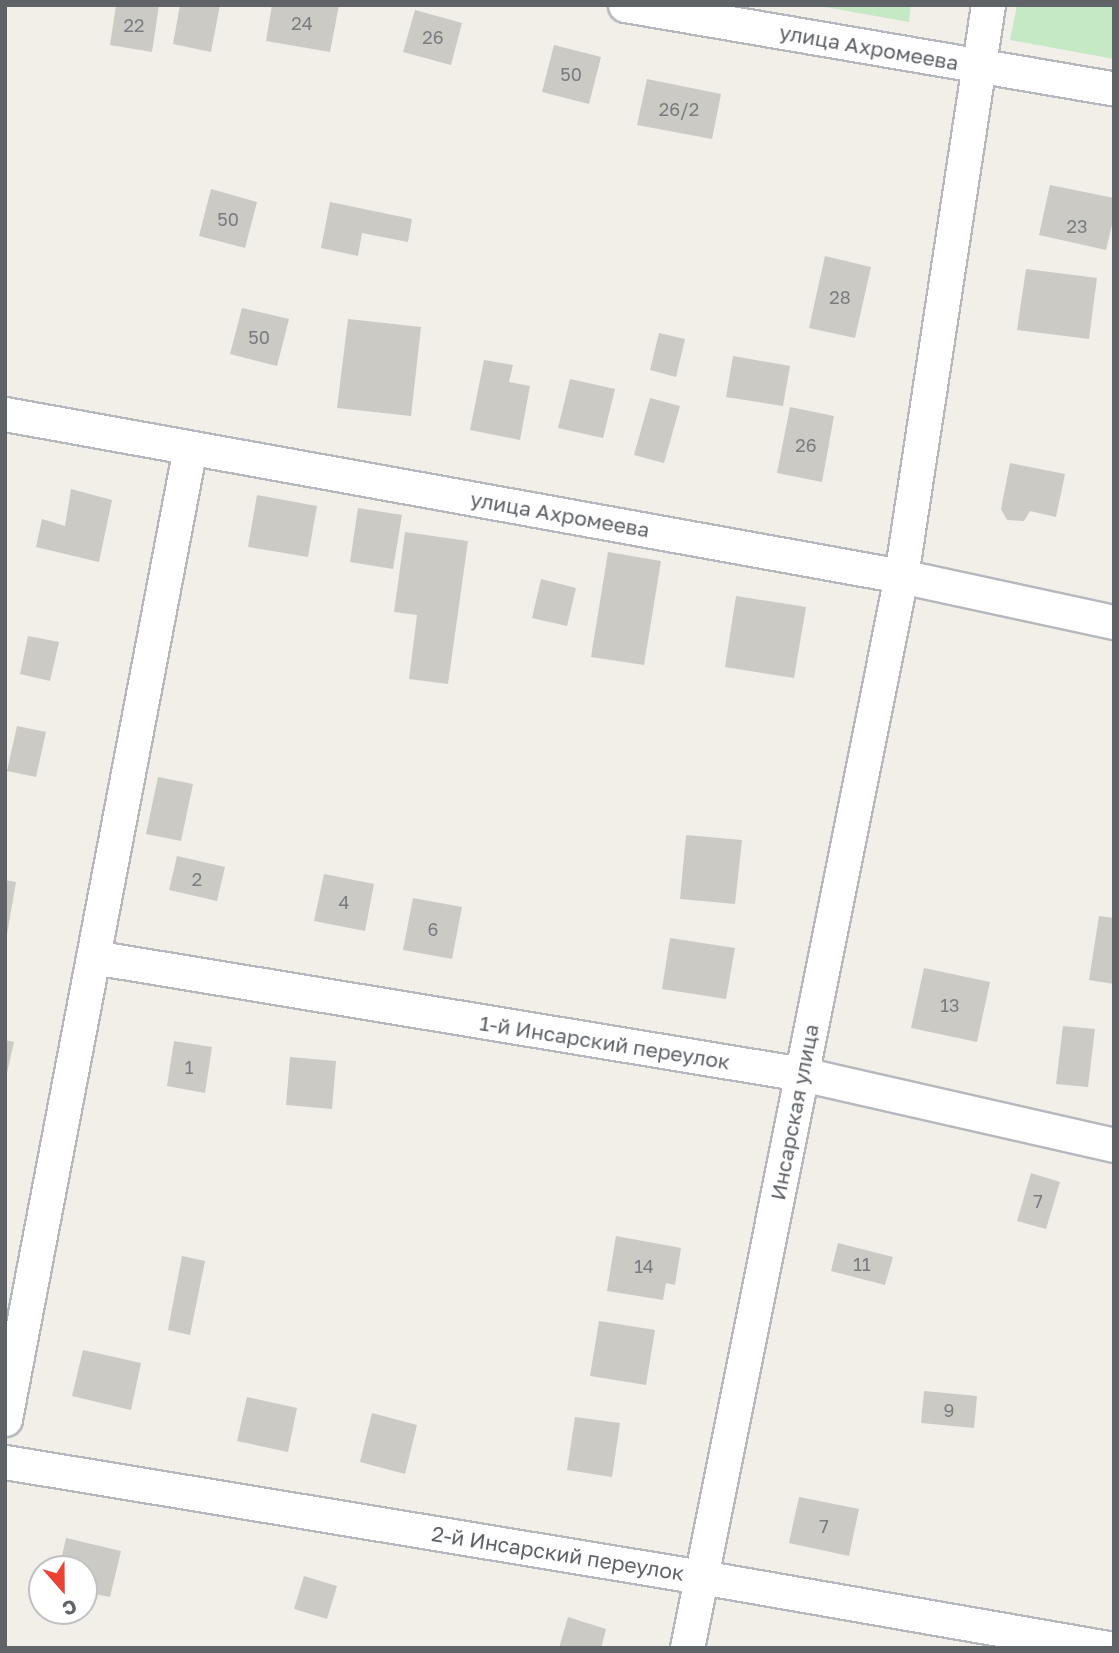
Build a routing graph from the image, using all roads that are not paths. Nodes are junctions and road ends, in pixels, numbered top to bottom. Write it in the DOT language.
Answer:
graph roads {
  1 [pos="625,5"];
  2 [pos="988,5"];
  3 [pos="977,66"];
  4 [pos="1114,89"];
  5 [pos="5,414"];
  6 [pos="190,447"];
  7 [pos="901,576"];
  8 [pos="1114,622"];
  9 [pos="93,957"];
  10 [pos="802,1074"];
  11 [pos="1114,1145"];
  12 [pos="5,1419"];
  13 [pos="5,1462"];
  14 [pos="701,1577"];
  15 [pos="687,1648"];
  16 [pos="1109,1648"];
  1 -- 3 [label="street, улица Ахромеева"];
  2 -- 3 [label="street, Инсарская улица"];
  3 -- 4 [label="street, улица Ахромеева"];
  3 -- 7 [label="street, Инсарская улица"];
  5 -- 6 [label="street, улица Ахромеева"];
  6 -- 7 [label="street, улица Ахромеева"];
  6 -- 9 [label="street"];
  7 -- 8 [label="street, улица Ахромеева"];
  7 -- 10 [label="street, Инсарская улица"];
  9 -- 10 [label="street, 1-й Инсарский переулок"];
  9 -- 12 [label="street"];
  10 -- 11 [label="street, 1-й Инсарский переулок"];
  10 -- 14 [label="street, Инсарская улица"];
  13 -- 14 [label="street, 2-й Инсарский переулок"];
  14 -- 15 [label="street, Инсарская улица"];
  14 -- 16 [label="street, 2-й Инсарский переулок"];
}
